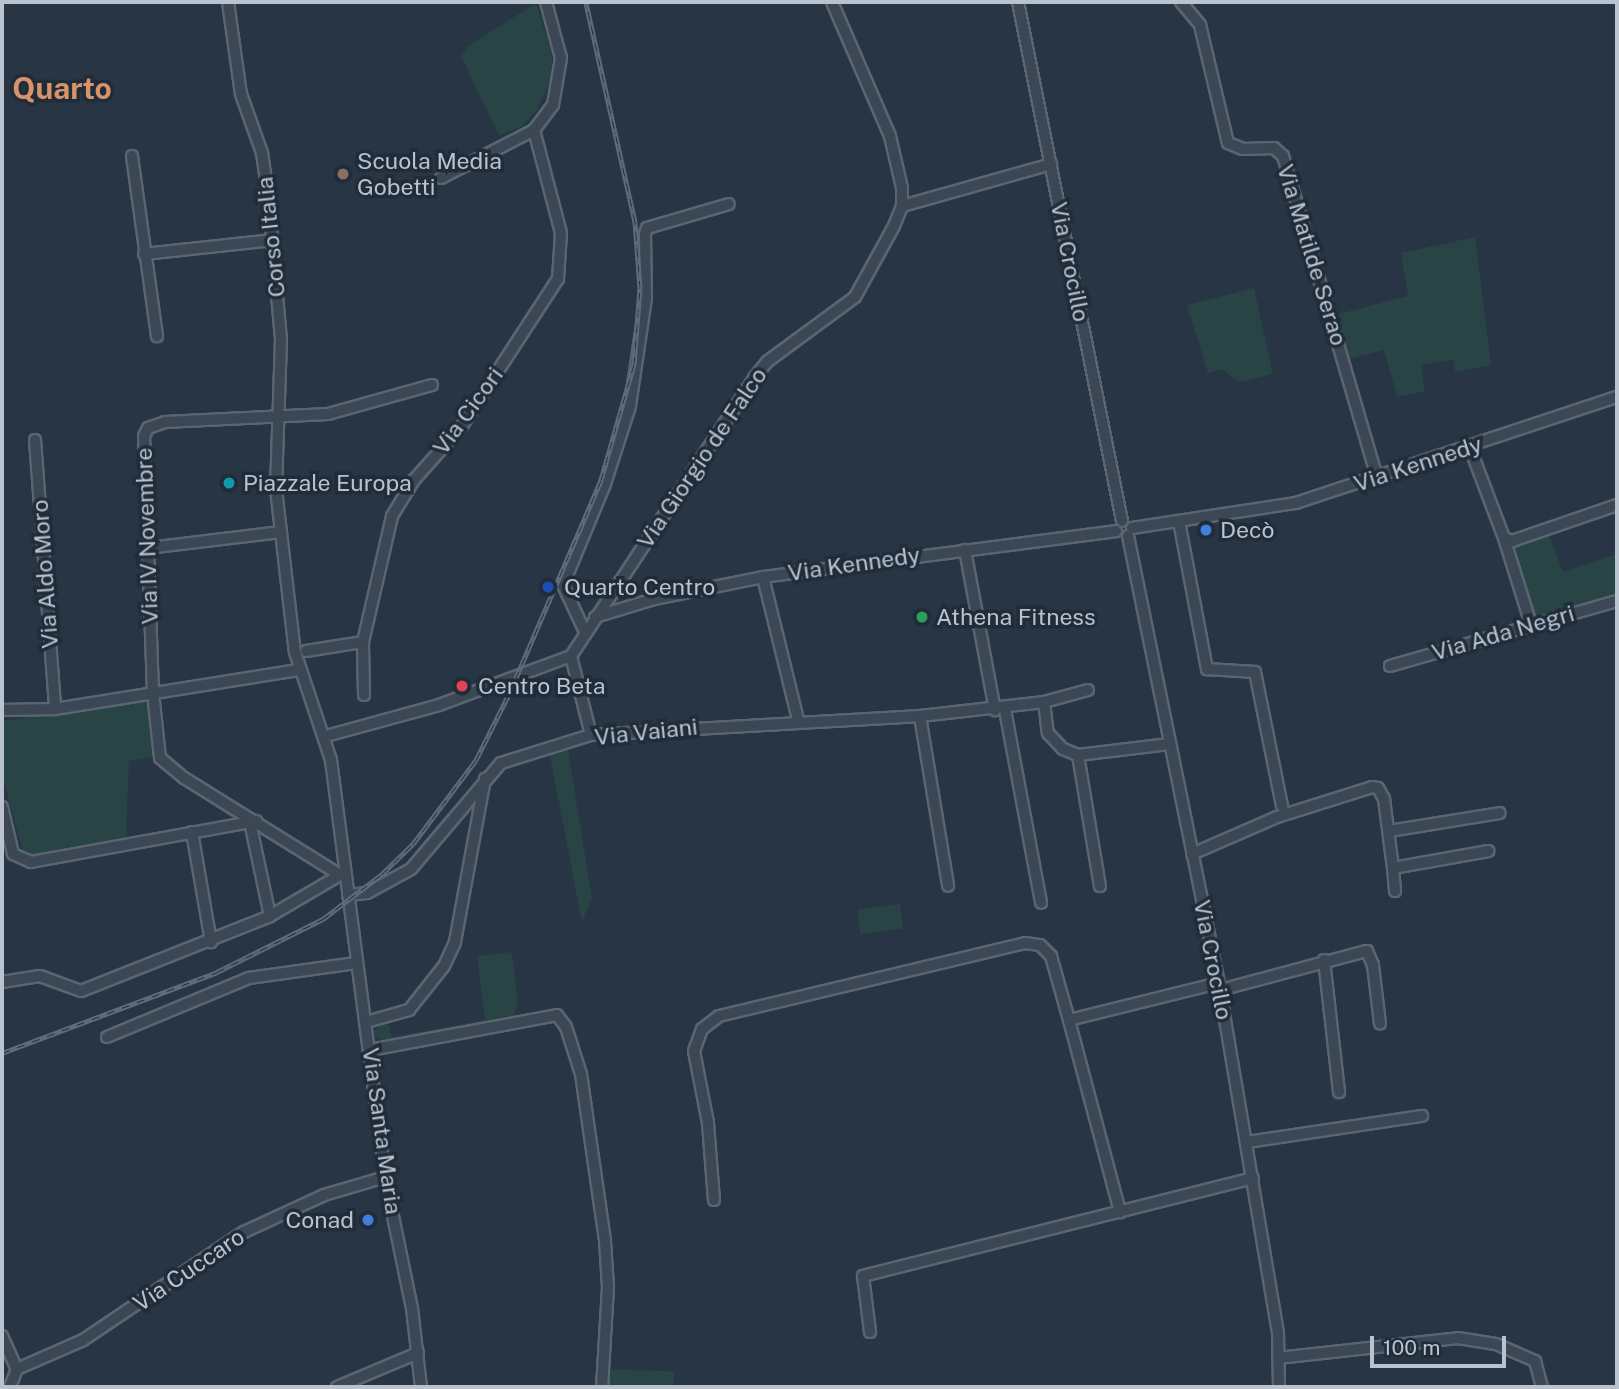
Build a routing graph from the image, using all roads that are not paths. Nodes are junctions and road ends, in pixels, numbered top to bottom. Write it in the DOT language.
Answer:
graph roads {
  1 [pos="228,2"];
  2 [pos="547,2"];
  3 [pos="832,2"];
  4 [pos="1018,2"];
  5 [pos="1181,2"];
  6 [pos="534,130"];
  7 [pos="132,156"];
  8 [pos="1051,164"];
  9 [pos="441,178"];
  10 [pos="729,204"];
  11 [pos="902,206"];
  12 [pos="273,240"];
  13 [pos="144,254"];
  14 [pos="157,336"];
  15 [pos="432,385"];
  16 [pos="1617,397"];
  17 [pos="279,415"];
  18 [pos="35,440"];
  19 [pos="1470,448"];
  20 [pos="1377,477"];
  21 [pos="1617,505"];
  22 [pos="1179,522"];
  23 [pos="1125,529"];
  24 [pos="280,532"];
  25 [pos="1506,539"];
  26 [pos="148,548"];
  27 [pos="965,550"];
  28 [pos="763,577"];
  29 [pos="1617,601"];
  30 [pos="595,617"];
  31 [pos="1531,624"];
  32 [pos="585,632"];
  33 [pos="363,642"];
  34 [pos="306,651"];
  35 [pos="571,656"];
  36 [pos="1390,666"];
  37 [pos="298,670"];
  38 [pos="1088,691"];
  39 [pos="153,693"];
  40 [pos="364,695"];
  41 [pos="1044,702"];
  42 [pos="55,709"];
  43 [pos="2,710"];
  44 [pos="1000,710"];
  45 [pos="920,716"];
  46 [pos="797,720"];
  47 [pos="591,735"];
  48 [pos="326,736"];
  49 [pos="1170,744"];
  50 [pos="1078,755"];
  51 [pos="485,779"];
  52 [pos="1282,806"];
  53 [pos="2,807"];
  54 [pos="1500,813"];
  55 [pos="253,822"];
  56 [pos="4,828"];
  57 [pos="1389,831"];
  58 [pos="192,832"];
  59 [pos="1488,852"];
  60 [pos="1192,854"];
  61 [pos="1393,868"];
  62 [pos="343,874"];
  63 [pos="948,886"];
  64 [pos="1100,886"];
  65 [pos="1395,891"];
  66 [pos="348,895"];
  67 [pos="1041,903"];
  68 [pos="270,916"];
  69 [pos="211,942"];
  70 [pos="1324,960"];
  71 [pos="356,962"];
  72 [pos="2,982"];
  73 [pos="1220,987"];
  74 [pos="1069,1020"];
  75 [pos="366,1022"];
  76 [pos="1380,1024"];
  77 [pos="107,1037"];
  78 [pos="370,1050"];
  79 [pos="1339,1092"];
  80 [pos="1422,1116"];
  81 [pos="1247,1142"];
  82 [pos="385,1177"];
  83 [pos="1253,1178"];
  84 [pos="714,1200"];
  85 [pos="1120,1212"];
  86 [pos="870,1332"];
  87 [pos="2,1336"];
  88 [pos="418,1353"];
  89 [pos="1278,1358"];
  90 [pos="10,1380"];
  91 [pos="337,1387"];
  92 [pos="421,1387"];
  93 [pos="601,1387"];
  94 [pos="1279,1387"];
  95 [pos="1542,1387"];
  1 -- 12 [label="street, Corso Italia"];
  2 -- 6 [label="street"];
  3 -- 11 [label="street, Via Giorgio de Falco"];
  4 -- 8 [label="street, Via Crocillo"];
  5 -- 20 [label="street, Via Matilde Serao"];
  6 -- 9 [label="street"];
  6 -- 33 [label="street, Via Cicori"];
  7 -- 13 [label="street"];
  8 -- 11 [label="street"];
  8 -- 23 [label="street, Via Crocillo"];
  10 -- 32 [label="street"];
  11 -- 30 [label="street, Via Giorgio de Falco"];
  12 -- 13 [label="street"];
  12 -- 17 [label="street, Corso Italia"];
  13 -- 14 [label="street"];
  15 -- 17 [label="street"];
  16 -- 19 [label="street, Via Kennedy"];
  17 -- 24 [label="street, Corso Italia"];
  17 -- 26 [label="street, Via IV Novembre"];
  18 -- 42 [label="street, Via Aldo Moro"];
  19 -- 20 [label="street, Via Kennedy"];
  19 -- 25 [label="street"];
  20 -- 22 [label="street, Via Kennedy"];
  21 -- 25 [label="street"];
  22 -- 23 [label="street, Via Kennedy"];
  22 -- 52 [label="street"];
  23 -- 27 [label="street, Via Kennedy"];
  23 -- 49 [label="street, Via Crocillo"];
  24 -- 26 [label="street"];
  24 -- 37 [label="street, Corso Italia"];
  25 -- 31 [label="street"];
  26 -- 39 [label="street, Via IV Novembre"];
  27 -- 28 [label="street, Via Kennedy"];
  27 -- 44 [label="street"];
  28 -- 30 [label="street, Via Kennedy"];
  28 -- 46 [label="street"];
  29 -- 31 [label="street, Via Ada Negri"];
  30 -- 32 [label="street, Via Giorgio de Falco"];
  31 -- 36 [label="street, Via Ada Negri"];
  32 -- 35 [label="street, Via Giorgio de Falco"];
  33 -- 34 [label="street"];
  33 -- 40 [label="street, Via Cicori"];
  35 -- 47 [label="street"];
  35 -- 48 [label="street"];
  37 -- 39 [label="street"];
  37 -- 48 [label="street, Via Santa Maria"];
  38 -- 41 [label="street, Via Vaiani"];
  39 -- 42 [label="street"];
  39 -- 55 [label="street, Via IV Novembre"];
  41 -- 44 [label="street, Via Vaiani"];
  41 -- 50 [label="street"];
  42 -- 43 [label="street"];
  44 -- 45 [label="street, Via Vaiani"];
  44 -- 67 [label="street"];
  45 -- 46 [label="street, Via Vaiani"];
  45 -- 63 [label="street"];
  46 -- 47 [label="street, Via Vaiani"];
  47 -- 51 [label="street, Via Vaiani"];
  48 -- 62 [label="street, Via Santa Maria"];
  49 -- 50 [label="street"];
  49 -- 60 [label="street, Via Crocillo"];
  50 -- 64 [label="street"];
  51 -- 66 [label="street, Via Vaiani"];
  51 -- 75 [label="street"];
  53 -- 56 [label="street"];
  54 -- 57 [label="street"];
  55 -- 58 [label="street"];
  55 -- 62 [label="street"];
  55 -- 68 [label="street"];
  56 -- 58 [label="street"];
  57 -- 60 [label="street"];
  57 -- 61 [label="street"];
  58 -- 69 [label="street"];
  59 -- 61 [label="street"];
  60 -- 73 [label="street, Via Crocillo"];
  61 -- 65 [label="street"];
  62 -- 66 [label="street, Via Santa Maria"];
  62 -- 68 [label="street"];
  66 -- 71 [label="street, Via Santa Maria"];
  68 -- 69 [label="street"];
  69 -- 72 [label="street"];
  70 -- 73 [label="street"];
  70 -- 76 [label="street"];
  70 -- 79 [label="street"];
  71 -- 75 [label="street, Via Santa Maria"];
  71 -- 77 [label="street"];
  73 -- 74 [label="street"];
  73 -- 81 [label="street, Via Crocillo"];
  74 -- 84 [label="street"];
  74 -- 85 [label="street"];
  75 -- 78 [label="street, Via Santa Maria"];
  78 -- 82 [label="street, Via Santa Maria"];
  78 -- 93 [label="street"];
  80 -- 81 [label="street"];
  81 -- 83 [label="street, Via Crocillo"];
  82 -- 88 [label="street, Via Santa Maria"];
  82 -- 90 [label="street, Via Cuccaro"];
  83 -- 85 [label="street"];
  83 -- 89 [label="street, Via Crocillo"];
  85 -- 86 [label="street"];
  87 -- 90 [label="street"];
  88 -- 91 [label="street"];
  88 -- 92 [label="street, Via Santa Maria"];
  89 -- 94 [label="street, Via Crocillo"];
  89 -- 95 [label="street"];
}
